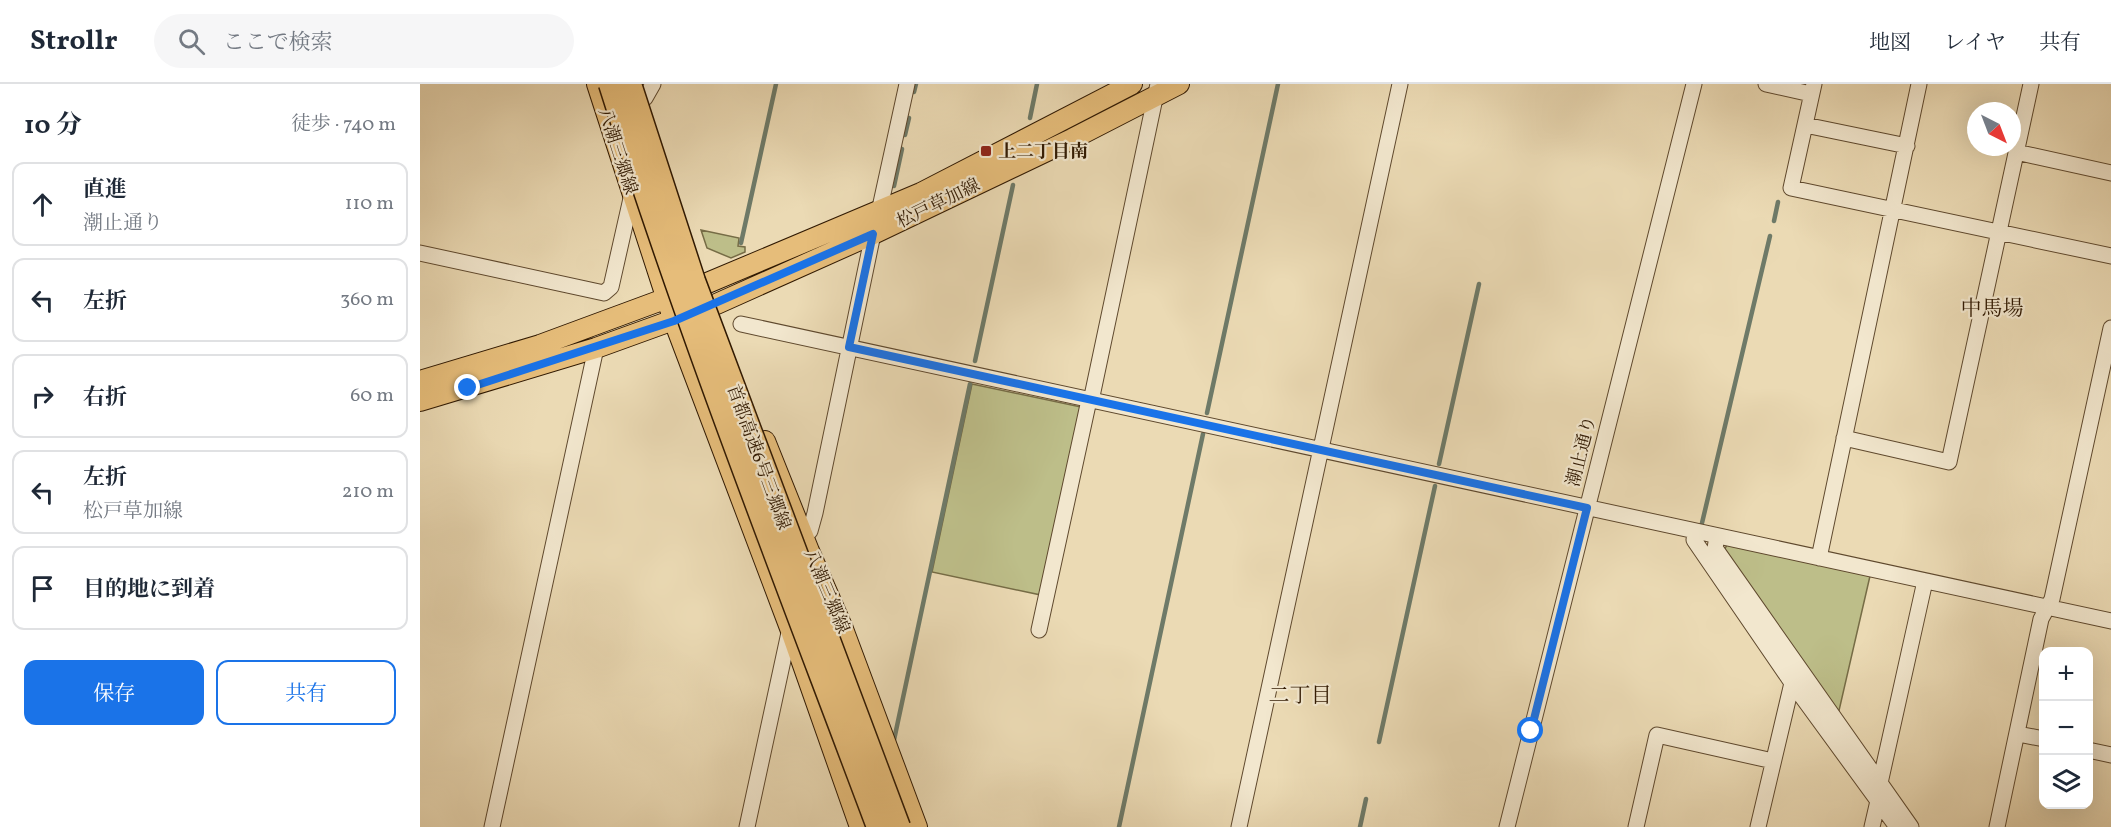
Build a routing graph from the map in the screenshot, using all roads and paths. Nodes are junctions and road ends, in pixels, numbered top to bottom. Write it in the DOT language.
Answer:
graph roads {
  1 [pos="597,84"];
  2 [pos="610,84"];
  3 [pos="907,84"];
  4 [pos="1132,84"];
  5 [pos="1179,84"];
  6 [pos="1400,84"];
  7 [pos="1694,84"];
  8 [pos="1766,84"];
  9 [pos="1919,84"];
  10 [pos="2031,84"];
  11 [pos="643,87"];
  12 [pos="1812,89"];
  13 [pos="1156,90"];
  14 [pos="607,117"];
  15 [pos="1805,124"];
  16 [pos="2021,129"];
  17 [pos="1907,146"];
  18 [pos="2021,153"];
  19 [pos="2015,156"];
  20 [pos="2111,173"];
  21 [pos="632,194"];
  22 [pos="1894,209"];
  23 [pos="879,212"];
  24 [pos="2000,232"];
  25 [pos="873,234"];
  26 [pos="420,253"];
  27 [pos="2111,256"];
  28 [pos="696,288"];
  29 [pos="667,299"];
  30 [pos="706,309"];
  31 [pos="674,321"];
  32 [pos="741,324"];
  33 [pos="2111,328"];
  34 [pos="849,347"];
  35 [pos="596,348"];
  36 [pos="420,381"];
  37 [pos="1090,400"];
  38 [pos="420,401"];
  39 [pos="1844,438"];
  40 [pos="1322,450"];
  41 [pos="742,502"];
  42 [pos="1587,508"];
  43 [pos="1695,532"];
  44 [pos="1718,537"];
  45 [pos="806,543"];
  46 [pos="1819,558"];
  47 [pos="766,566"];
  48 [pos="1925,581"];
  49 [pos="2046,607"];
  50 [pos="2111,621"];
  51 [pos="790,628"];
  52 [pos="1039,630"];
  53 [pos="1792,683"];
  54 [pos="2018,734"];
  55 [pos="2039,739"];
  56 [pos="2093,751"];
  57 [pos="2111,755"];
  58 [pos="1773,761"];
  59 [pos="1879,793"];
  60 [pos="492,827"];
  61 [pos="747,827"];
  62 [pos="860,827"];
  63 [pos="878,827"];
  64 [pos="899,827"];
  65 [pos="917,827"];
  66 [pos="1239,827"];
  67 [pos="1507,827"];
  68 [pos="1636,827"];
  69 [pos="1758,827"];
  70 [pos="1872,827"];
  71 [pos="1897,827"];
  72 [pos="1911,827"];
  73 [pos="1997,827"];
  1 -- 14 [label="main road, 八潮三郷線"];
  2 -- 63 [label="highway, 首都高速6号三郷線, bridge"];
  3 -- 23 [label="street"];
  4 -- 23 [label="main road, 松戸草加線"];
  5 -- 13 [label="main road, 松戸草加線"];
  6 -- 40 [label="street"];
  7 -- 42 [label="street, 潮止通り"];
  8 -- 12 [label="street"];
  9 -- 17 [label="street"];
  10 -- 16 [label="street"];
  11 -- 14 [label="street"];
  11 -- 28 [label="main road, 八潮三郷線"];
  11 -- 64 [label="highway, 首都高速6号三郷線, bridge"];
  12 -- 15 [label="street"];
  13 -- 25 [label="main road, 松戸草加線"];
  13 -- 37 [label="street"];
  14 -- 21 [label="main road, 八潮三郷線"];
  15 -- 17 [label="street"];
  15 -- 22 [label="street"];
  17 -- 22 [label="street"];
  18 -- 20 [label="street"];
  19 -- 24 [label="street"];
  21 -- 26 [label="street"];
  21 -- 29 [label="main road, 八潮三郷線"];
  22 -- 24 [label="street"];
  22 -- 39 [label="street"];
  23 -- 28 [label="main road, 松戸草加線"];
  24 -- 27 [label="street"];
  24 -- 39 [label="street"];
  25 -- 30 [label="main road, 松戸草加線"];
  25 -- 34 [label="street"];
  28 -- 29 [label="main road, 松戸草加線"];
  28 -- 30 [label="main road, 八潮三郷線"];
  28 -- 31 [label="main road"];
  29 -- 31 [label="main road, 八潮三郷線"];
  29 -- 36 [label="main road, 松戸草加線"];
  30 -- 31 [label="main road, 松戸草加線"];
  30 -- 41 [label="main road"];
  30 -- 45 [label="main road, 八潮三郷線"];
  31 -- 35 [label="main road, 松戸草加線"];
  31 -- 41 [label="main road, 八潮三郷線"];
  32 -- 34 [label="street"];
  33 -- 49 [label="street"];
  34 -- 37 [label="street"];
  34 -- 45 [label="street"];
  35 -- 38 [label="main road, 松戸草加線"];
  35 -- 60 [label="street"];
  37 -- 40 [label="street"];
  37 -- 52 [label="street"];
  39 -- 46 [label="street"];
  40 -- 42 [label="street"];
  40 -- 66 [label="street"];
  41 -- 47 [label="main road, 八潮三郷線"];
  42 -- 43 [label="street"];
  42 -- 67 [label="street, 潮止通り"];
  43 -- 44 [label="street"];
  43 -- 53 [label="street"];
  44 -- 46 [label="street"];
  44 -- 59 [label="street"];
  45 -- 47 [label="street"];
  45 -- 65 [label="main road, 八潮三郷線"];
  46 -- 48 [label="street"];
  47 -- 51 [label="main road, 八潮三郷線"];
  48 -- 49 [label="street"];
  48 -- 59 [label="street"];
  49 -- 50 [label="street"];
  49 -- 54 [label="street"];
  51 -- 61 [label="street"];
  51 -- 62 [label="main road, 八潮三郷線"];
  53 -- 58 [label="street"];
  53 -- 59 [label="street"];
  54 -- 55 [label="street"];
  54 -- 73 [label="street"];
  56 -- 57 [label="street"];
  58 -- 68 [label="street"];
  58 -- 69 [label="street"];
  59 -- 70 [label="street"];
  59 -- 71 [label="street"];
  59 -- 72 [label="street"];
}
